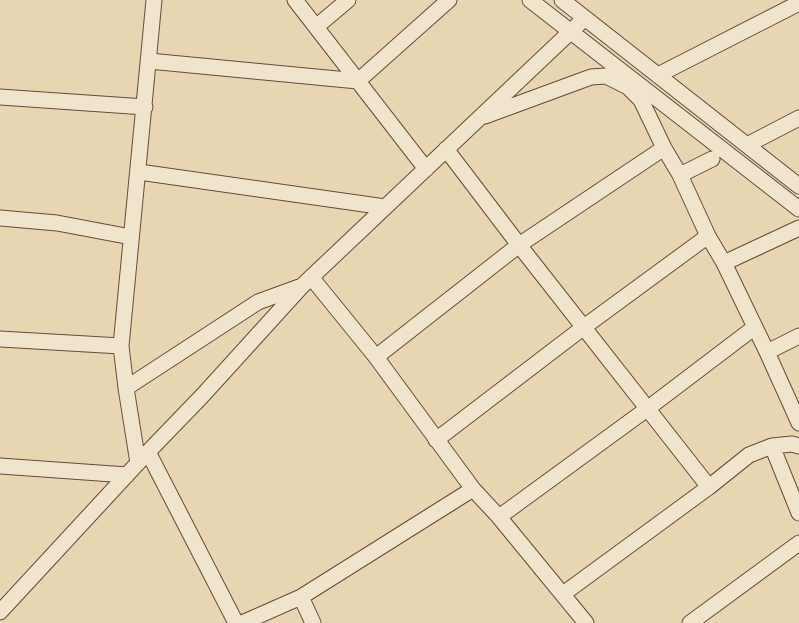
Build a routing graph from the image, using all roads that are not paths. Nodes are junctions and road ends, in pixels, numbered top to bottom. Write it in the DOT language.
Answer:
graph roads {
  1 [pos="154,0"];
  2 [pos="295,0"];
  3 [pos="348,0"];
  4 [pos="449,0"];
  5 [pos="530,0"];
  6 [pos="570,2"];
  7 [pos="799,3"];
  8 [pos="585,18"];
  9 [pos="316,27"];
  10 [pos="571,31"];
  11 [pos="149,61"];
  12 [pos="658,75"];
  13 [pos="358,82"];
  14 [pos="0,97"];
  15 [pos="145,107"];
  16 [pos="479,118"];
  17 [pos="799,118"];
  18 [pos="747,145"];
  19 [pos="664,148"];
  20 [pos="446,149"];
  21 [pos="712,159"];
  22 [pos="426,169"];
  23 [pos="139,172"];
  24 [pos="680,175"];
  25 [pos="799,186"];
  26 [pos="385,207"];
  27 [pos="799,209"];
  28 [pos="0,218"];
  29 [pos="799,228"];
  30 [pos="708,236"];
  31 [pos="131,237"];
  32 [pos="519,245"];
  33 [pos="724,263"];
  34 [pos="307,281"];
  35 [pos="755,327"];
  36 [pos="584,328"];
  37 [pos="799,336"];
  38 [pos="0,339"];
  39 [pos="121,346"];
  40 [pos="767,352"];
  41 [pos="376,357"];
  42 [pos="126,388"];
  43 [pos="647,409"];
  44 [pos="799,423"];
  45 [pos="436,440"];
  46 [pos="772,446"];
  47 [pos="799,446"];
  48 [pos="143,458"];
  49 [pos="0,466"];
  50 [pos="128,475"];
  51 [pos="709,487"];
  52 [pos="473,489"];
  53 [pos="799,513"];
  54 [pos="499,517"];
  55 [pos="799,543"];
  56 [pos="563,594"];
  57 [pos="301,597"];
  58 [pos="0,612"];
  59 [pos="236,623"];
  60 [pos="242,623"];
  61 [pos="313,623"];
  62 [pos="586,623"];
  63 [pos="690,623"];
  1 -- 11 [label="street"];
  2 -- 9 [label="street"];
  3 -- 9 [label="street"];
  4 -- 13 [label="street"];
  5 -- 10 [label="street"];
  6 -- 8 [label="street"];
  7 -- 12 [label="street"];
  8 -- 10 [label="street"];
  8 -- 12 [label="street"];
  9 -- 13 [label="street"];
  10 -- 16 [label="street"];
  10 -- 27 [label="street"];
  11 -- 13 [label="street"];
  11 -- 15 [label="street"];
  12 -- 18 [label="street"];
  13 -- 22 [label="street"];
  14 -- 15 [label="street"];
  15 -- 23 [label="street"];
  16 -- 19 [label="street"];
  16 -- 20 [label="street"];
  17 -- 18 [label="street"];
  18 -- 25 [label="street"];
  19 -- 24 [label="street"];
  19 -- 32 [label="street"];
  20 -- 22 [label="street"];
  20 -- 32 [label="street"];
  21 -- 24 [label="street"];
  22 -- 26 [label="street"];
  23 -- 26 [label="street"];
  23 -- 31 [label="street"];
  24 -- 30 [label="street"];
  26 -- 34 [label="street"];
  28 -- 31 [label="street"];
  29 -- 33 [label="street"];
  30 -- 33 [label="street"];
  30 -- 36 [label="street"];
  31 -- 39 [label="street"];
  32 -- 36 [label="street"];
  32 -- 41 [label="street"];
  33 -- 35 [label="street"];
  34 -- 41 [label="street"];
  34 -- 42 [label="street"];
  34 -- 48 [label="street"];
  35 -- 40 [label="street"];
  35 -- 43 [label="street"];
  36 -- 43 [label="street"];
  36 -- 45 [label="street"];
  37 -- 40 [label="street"];
  38 -- 39 [label="street"];
  39 -- 42 [label="street"];
  40 -- 44 [label="street"];
  41 -- 45 [label="street"];
  42 -- 48 [label="street"];
  43 -- 51 [label="street"];
  43 -- 54 [label="street"];
  45 -- 52 [label="street"];
  46 -- 47 [label="street"];
  46 -- 51 [label="street"];
  46 -- 53 [label="street"];
  48 -- 50 [label="street"];
  48 -- 59 [label="street"];
  49 -- 50 [label="street"];
  50 -- 58 [label="street"];
  51 -- 56 [label="street"];
  52 -- 54 [label="street"];
  52 -- 57 [label="street"];
  54 -- 56 [label="street"];
  55 -- 63 [label="street"];
  56 -- 62 [label="street"];
  57 -- 60 [label="street"];
  57 -- 61 [label="street"];
}
